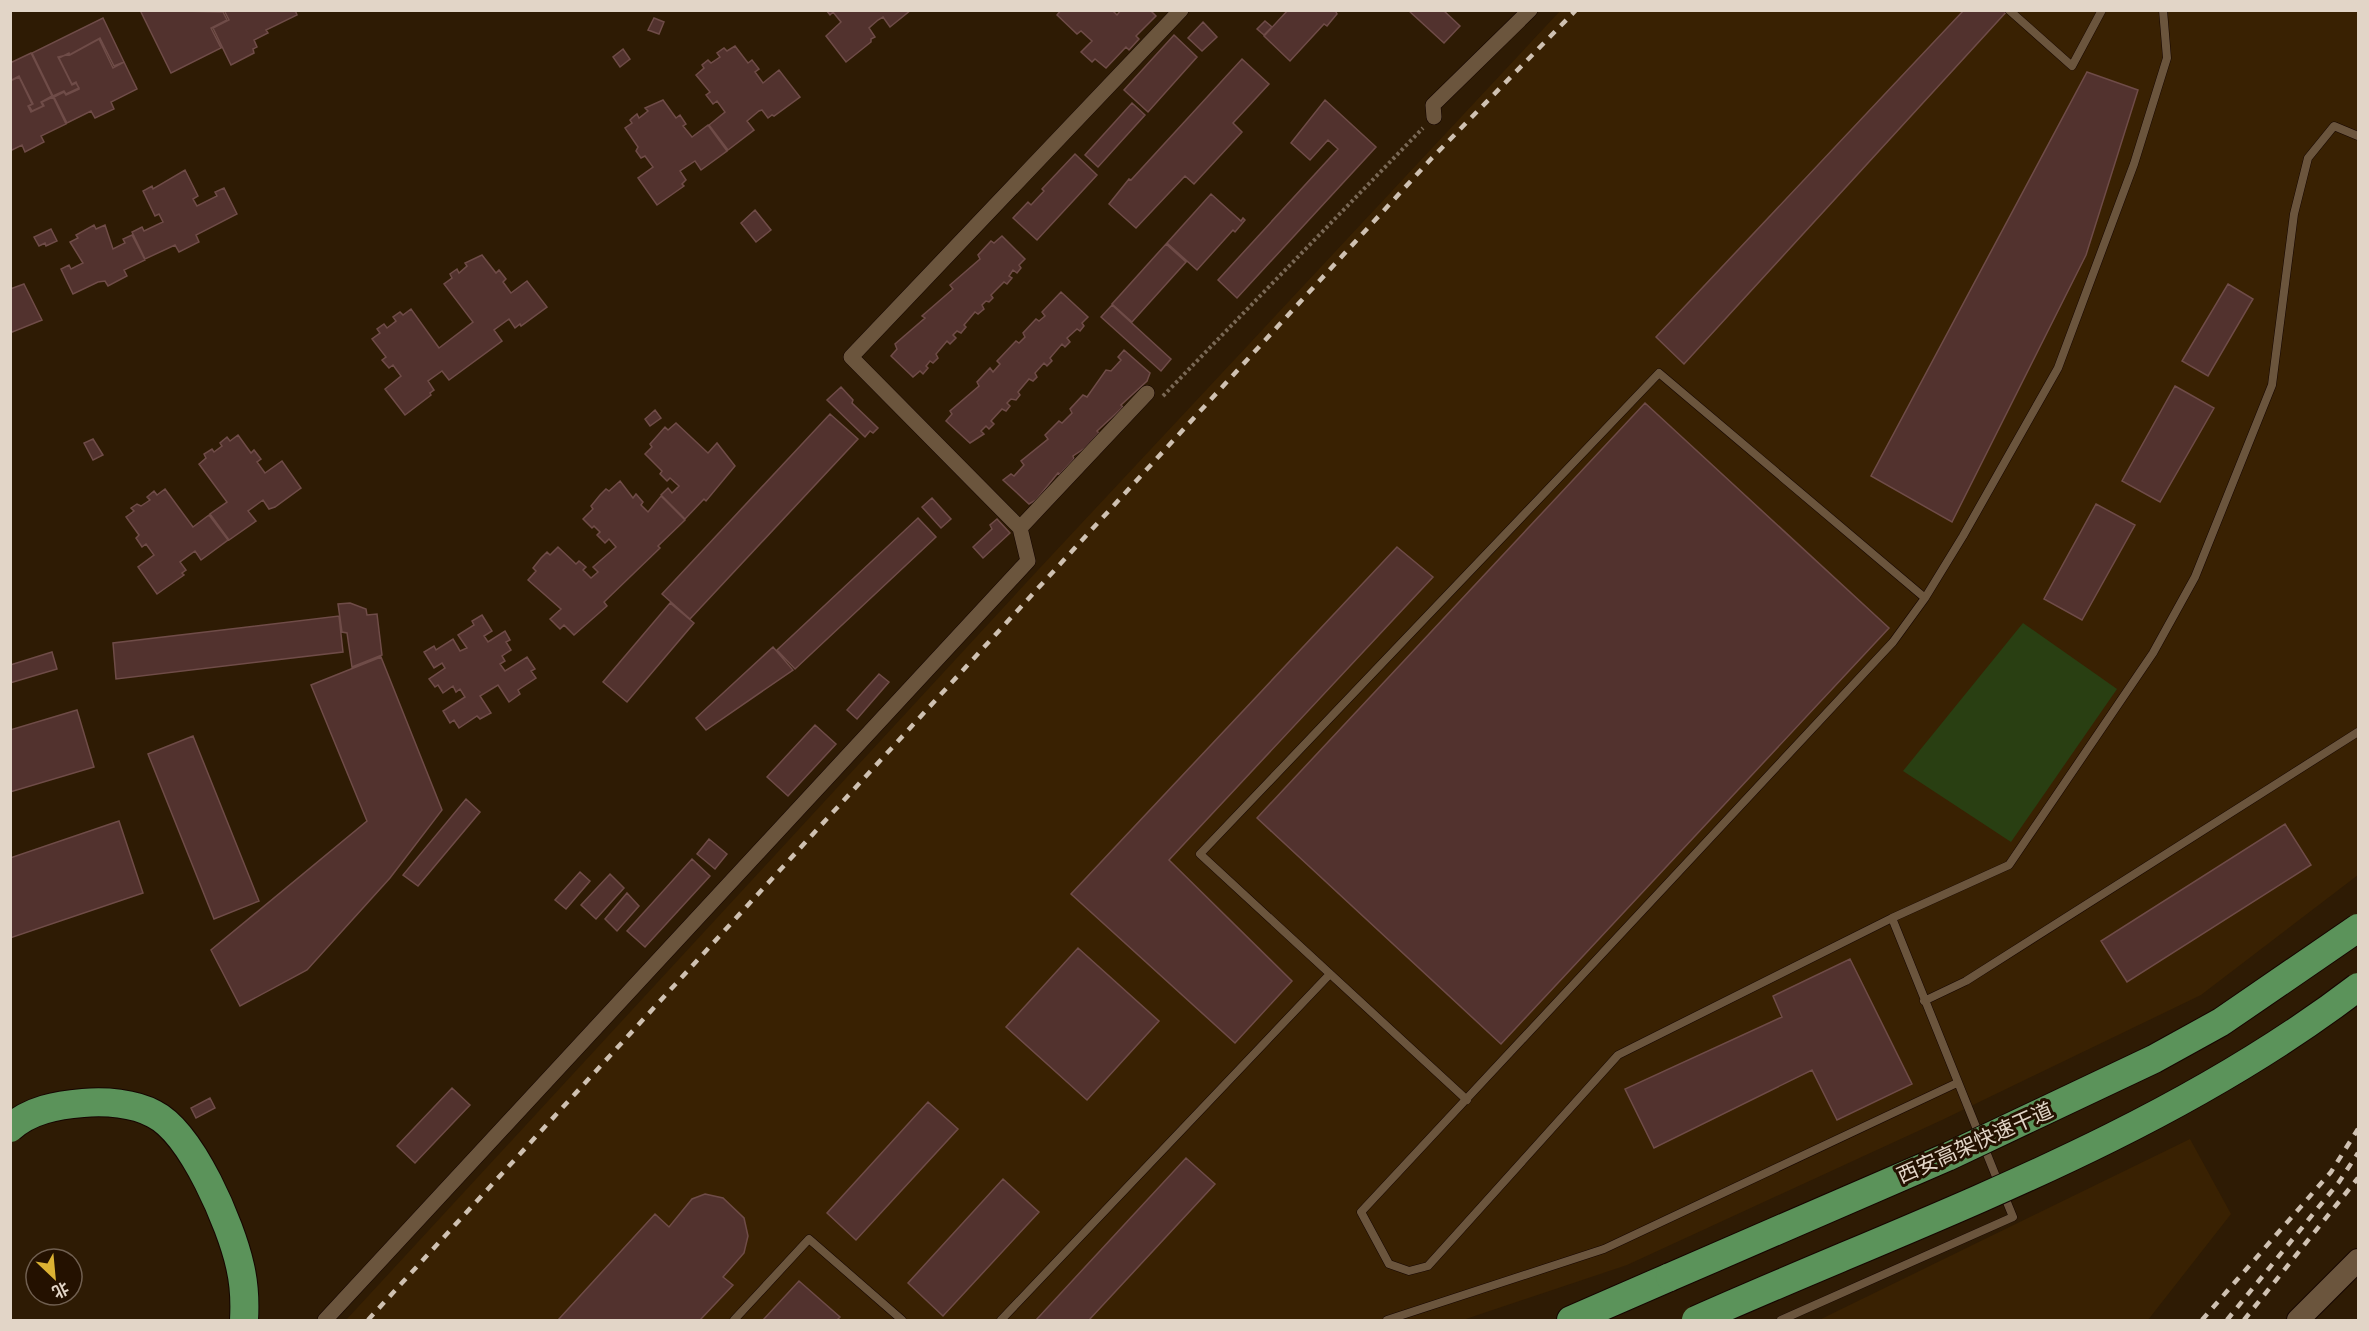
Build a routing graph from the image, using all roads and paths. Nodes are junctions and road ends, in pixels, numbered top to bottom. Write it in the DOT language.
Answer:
graph roads {
  1 [pos="1181,10"];
  2 [pos="1530,10"];
  3 [pos="2009,10"];
  4 [pos="2102,10"];
  5 [pos="2163,10"];
  6 [pos="1434,117"];
  7 [pos="2358,136"];
  8 [pos="1147,393"];
  9 [pos="1020,528"];
  10 [pos="1925,598"];
  11 [pos="2358,732"];
  12 [pos="1892,918"];
  13 [pos="2358,928"];
  14 [pos="1329,975"];
  15 [pos="2358,987"];
  16 [pos="1924,1001"];
  17 [pos="1957,1083"];
  18 [pos="1467,1100"];
  19 [pos="10,1128"];
  20 [pos="2358,1260"];
  21 [pos="244,1320"];
  22 [pos="325,1320"];
  23 [pos="734,1320"];
  24 [pos="902,1320"];
  25 [pos="1001,1320"];
  26 [pos="1387,1320"];
  27 [pos="1571,1320"];
  28 [pos="1696,1320"];
  29 [pos="1781,1320"];
  30 [pos="2298,1320"];
  1 -- 9 [label="street"];
  2 -- 6 [label="street"];
  3 -- 4 [label="lane"];
  5 -- 10 [label="lane"];
  6 -- 8 [label="path"];
  7 -- 12 [label="lane"];
  8 -- 9 [label="street"];
  9 -- 22 [label="street"];
  10 -- 14 [label="lane"];
  10 -- 18 [label="lane"];
  11 -- 16 [label="lane"];
  12 -- 16 [label="lane"];
  12 -- 18 [label="lane"];
  13 -- 27 [label="highway, 西安高架快速干道, bridge"];
  14 -- 18 [label="lane"];
  14 -- 25 [label="lane"];
  15 -- 28 [label="highway, bridge"];
  16 -- 17 [label="lane"];
  17 -- 26 [label="lane"];
  17 -- 29 [label="lane"];
  19 -- 21 [label="highway, bridge"];
  20 -- 30 [label="street"];
  23 -- 24 [label="lane"];
}
